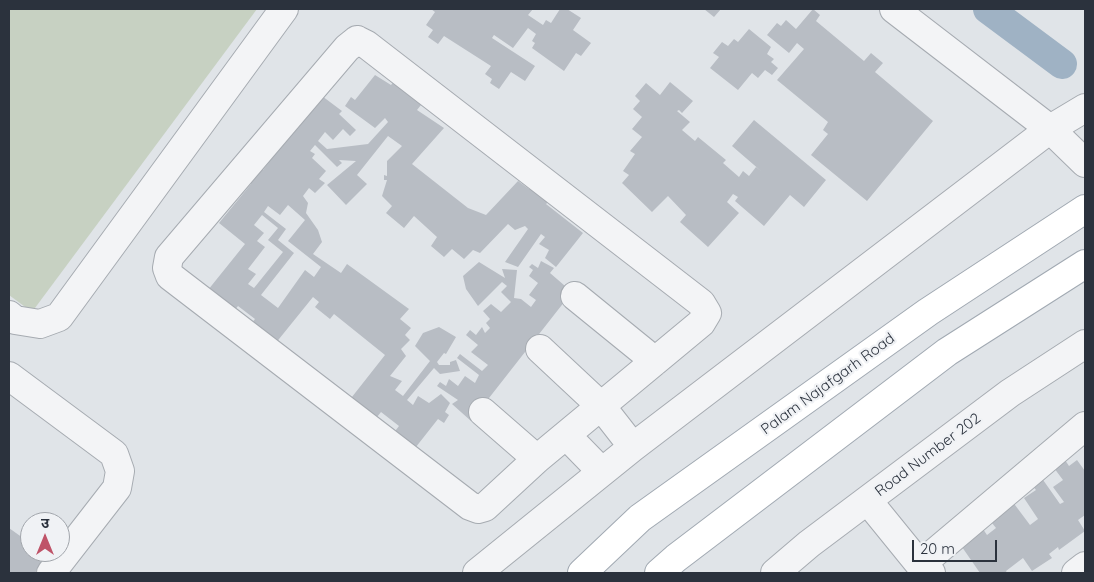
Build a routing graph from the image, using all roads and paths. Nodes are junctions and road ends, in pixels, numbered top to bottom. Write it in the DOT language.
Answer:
graph roads {
  1 [pos="284,9"];
  2 [pos="894,9"];
  3 [pos="1085,108"];
  4 [pos="1050,129"];
  5 [pos="1085,163"];
  6 [pos="1085,209"];
  7 [pos="1085,264"];
  8 [pos="575,296"];
  9 [pos="9,314"];
  10 [pos="1085,344"];
  11 [pos="540,349"];
  12 [pos="655,361"];
  13 [pos="9,376"];
  14 [pos="601,406"];
  15 [pos="483,412"];
  16 [pos="1085,426"];
  17 [pos="566,435"];
  18 [pos="633,447"];
  19 [pos="537,459"];
  20 [pos="602,472"];
  21 [pos="868,501"];
  22 [pos="1085,566"];
  23 [pos="925,569"];
  24 [pos="51,573"];
  25 [pos="478,573"];
  26 [pos="582,573"];
  27 [pos="659,573"];
  28 [pos="776,573"];
  29 [pos="1076,573"];
  1 -- 9 [label="street"];
  2 -- 4 [label="street"];
  3 -- 4 [label="street"];
  4 -- 5 [label="street"];
  4 -- 18 [label="street"];
  6 -- 26 [label="main road, Palam Najafgarh Road"];
  7 -- 27 [label="main road"];
  8 -- 12 [label="street"];
  10 -- 21 [label="street, Road Number 202"];
  11 -- 14 [label="street"];
  12 -- 14 [label="street"];
  12 -- 19 [label="street"];
  13 -- 24 [label="street"];
  14 -- 17 [label="street"];
  14 -- 18 [label="street"];
  15 -- 19 [label="street"];
  16 -- 23 [label="street"];
  17 -- 19 [label="street"];
  17 -- 20 [label="street"];
  18 -- 20 [label="street"];
  20 -- 25 [label="street"];
  21 -- 23 [label="street"];
  21 -- 28 [label="street, Road Number 202"];
  22 -- 29 [label="street"];
}
